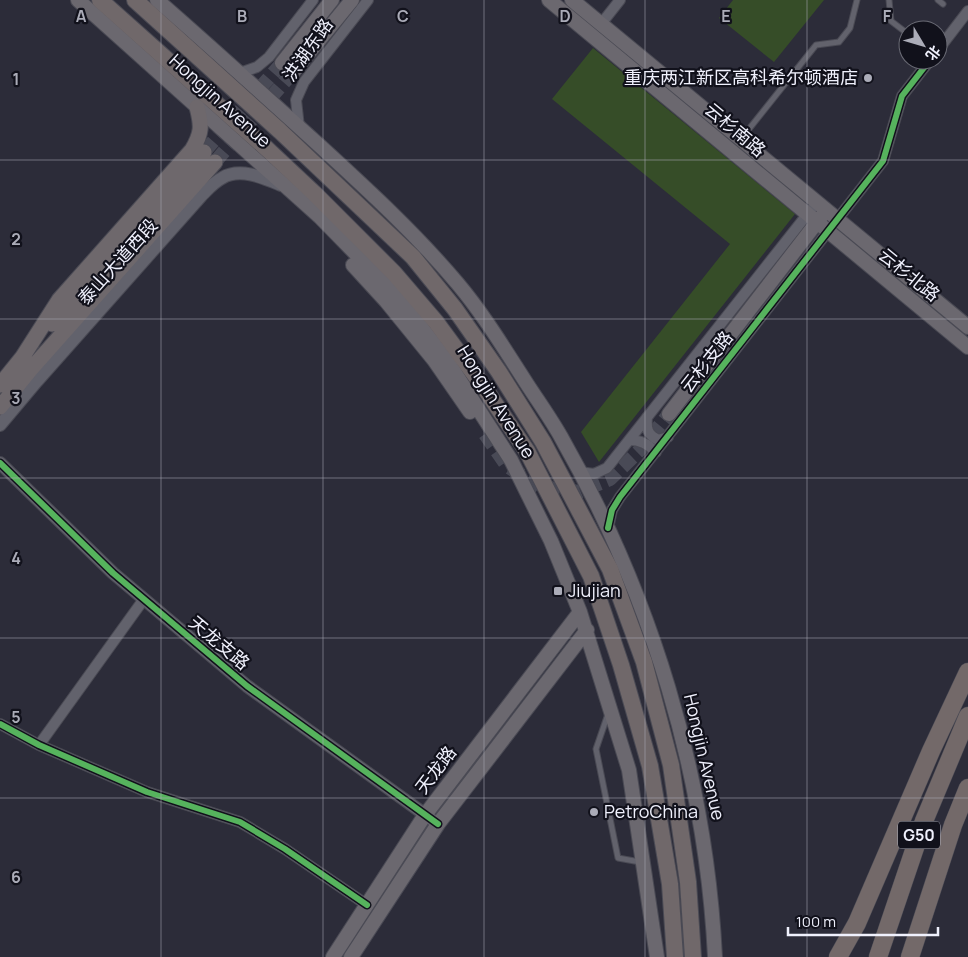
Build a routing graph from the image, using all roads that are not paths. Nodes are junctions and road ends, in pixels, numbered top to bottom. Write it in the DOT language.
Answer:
graph roads {
  1 [pos="78,0"];
  2 [pos="100,0"];
  3 [pos="135,0"];
  4 [pos="157,0"];
  5 [pos="313,0"];
  6 [pos="332,0"];
  7 [pos="352,0"];
  8 [pos="368,0"];
  9 [pos="549,0"];
  10 [pos="572,0"];
  11 [pos="620,0"];
  12 [pos="857,0"];
  13 [pos="889,0"];
  14 [pos="968,10"];
  15 [pos="601,24"];
  16 [pos="898,26"];
  17 [pos="948,37"];
  18 [pos="282,63"];
  19 [pos="922,70"];
  20 [pos="293,72"];
  21 [pos="240,73"];
  22 [pos="197,108"];
  23 [pos="299,127"];
  24 [pos="740,139"];
  25 [pos="286,187"];
  26 [pos="826,210"];
  27 [pos="320,218"];
  28 [pos="817,223"];
  29 [pos="968,327"];
  30 [pos="968,347"];
  31 [pos="20,361"];
  32 [pos="0,385"];
  33 [pos="0,407"];
  34 [pos="669,414"];
  35 [pos="647,417"];
  36 [pos="0,425"];
  37 [pos="485,434"];
  38 [pos="668,437"];
  39 [pos="629,440"];
  40 [pos="656,452"];
  41 [pos="0,463"];
  42 [pos="579,472"];
  43 [pos="608,528"];
  44 [pos="144,599"];
  45 [pos="580,612"];
  46 [pos="586,630"];
  47 [pos="968,672"];
  48 [pos="610,709"];
  49 [pos="968,716"];
  50 [pos="0,724"];
  51 [pos="39,745"];
  52 [pos="968,788"];
  53 [pos="425,815"];
  54 [pos="438,824"];
  55 [pos="642,862"];
  56 [pos="883,866"];
  57 [pos="367,905"];
  58 [pos="333,957"];
  59 [pos="351,957"];
  60 [pos="657,957"];
  61 [pos="675,957"];
  62 [pos="692,957"];
  63 [pos="715,957"];
  64 [pos="838,957"];
  65 [pos="847,957"];
  66 [pos="878,957"];
  67 [pos="910,957"];
  1 -- 22 [label="main road, Hongjin Avenue"];
  2 -- 61 [label="highway, Hongjin Avenue"];
  3 -- 62 [label="highway, Hongjin Avenue"];
  4 -- 21 [label="main road, Hongjin Avenue"];
  5 -- 21 [label="street, 洪湖东路"];
  6 -- 18 [label="main road, 洪湖东路"];
  7 -- 20 [label="main road, 洪湖东路"];
  8 -- 23 [label="street, 洪湖东路"];
  9 -- 28 [label="main road, 云杉南路"];
  10 -- 15 [label="main road, 云杉南路"];
  11 -- 15 [label="street"];
  12 -- 24 [label="lane"];
  13 -- 16 [label="lane"];
  14 -- 17 [label="street"];
  15 -- 24 [label="main road, 云杉南路"];
  19 -- 26 [label="street"];
  21 -- 23 [label="main road, Hongjin Avenue"];
  22 -- 25 [label="main road, Hongjin Avenue"];
  22 -- 31 [label="main road"];
  23 -- 42 [label="main road, Hongjin Avenue"];
  24 -- 26 [label="main road, 云杉南路"];
  25 -- 27 [label="main road, Hongjin Avenue"];
  25 -- 36 [label="street, 泰山大道西段"];
  26 -- 28 [label="main road"];
  26 -- 29 [label="main road, 云杉北路"];
  27 -- 37 [label="main road"];
  27 -- 45 [label="main road, Hongjin Avenue"];
  28 -- 30 [label="main road, 云杉北路"];
  28 -- 34 [label="main road"];
  28 -- 35 [label="street, 云杉支路"];
  28 -- 38 [label="street, 云杉支路"];
  31 -- 32 [label="main road, 泰山大道西段"];
  31 -- 33 [label="main road, 泰山大道西段"];
  35 -- 38 [label="street"];
  35 -- 39 [label="street, 云杉支路"];
  38 -- 40 [label="street, 云杉支路"];
  39 -- 40 [label="street"];
  39 -- 42 [label="street, 云杉支路"];
  40 -- 43 [label="street, 云杉支路"];
  41 -- 44 [label="street, 天龙支路"];
  42 -- 43 [label="main road, Hongjin Avenue"];
  43 -- 63 [label="main road, Hongjin Avenue"];
  44 -- 51 [label="street"];
  44 -- 53 [label="street, 天龙支路"];
  45 -- 46 [label="main road, Hongjin Avenue"];
  45 -- 53 [label="main road, 天龙路"];
  46 -- 48 [label="main road, Hongjin Avenue"];
  46 -- 54 [label="main road, 天龙路"];
  47 -- 56 [label="highway"];
  48 -- 55 [label="main road, Hongjin Avenue"];
  48 -- 55 [label="lane"];
  49 -- 66 [label="highway, G50"];
  50 -- 51 [label="street"];
  51 -- 57 [label="street"];
  52 -- 67 [label="highway, G50"];
  53 -- 54 [label="street, 天龙支路"];
  53 -- 57 [label="main road, 天龙路"];
  54 -- 59 [label="main road, 天龙路"];
  55 -- 60 [label="main road, Hongjin Avenue"];
  56 -- 64 [label="highway"];
  56 -- 65 [label="highway"];
  57 -- 58 [label="main road, 天龙路"];
}
